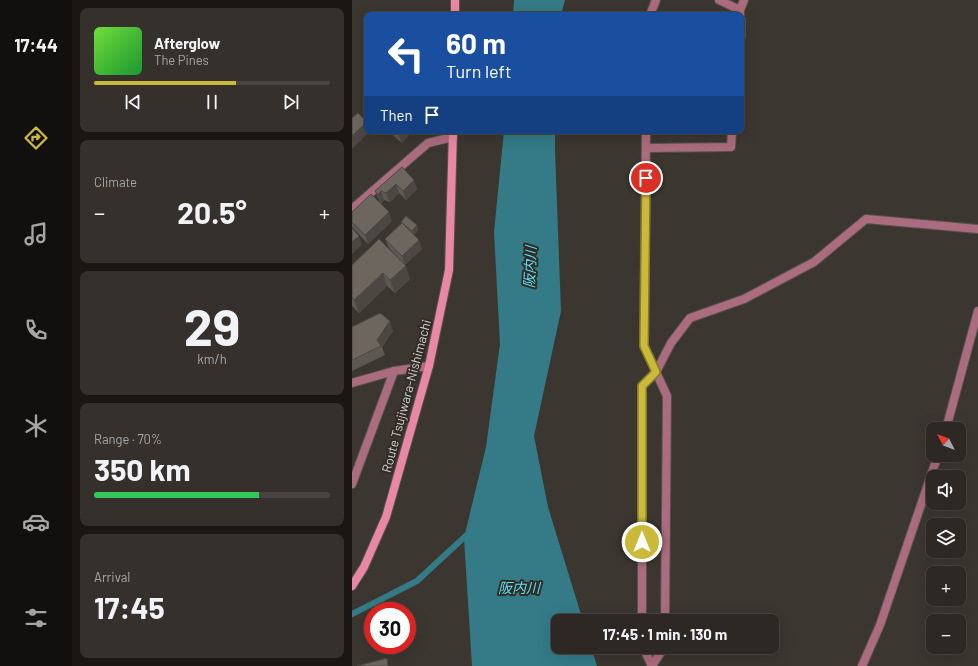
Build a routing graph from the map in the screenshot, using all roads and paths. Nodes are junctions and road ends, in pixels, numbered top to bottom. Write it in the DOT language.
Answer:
graph roads {
  1 [pos="455,0"];
  2 [pos="656,0"];
  3 [pos="719,0"];
  4 [pos="744,0"];
  5 [pos="454,12"];
  6 [pos="651,12"];
  7 [pos="738,12"];
  8 [pos="740,12"];
  9 [pos="453,134"];
  10 [pos="646,134"];
  11 [pos="732,134"];
  12 [pos="646,148"];
  13 [pos="352,209"];
  14 [pos="978,229"];
  15 [pos="978,311"];
  16 [pos="429,366"];
  17 [pos="394,371"];
  18 [pos="656,372"];
  19 [pos="352,383"];
  20 [pos="948,422"];
  21 [pos="936,462"];
  22 [pos="352,484"];
  23 [pos="352,586"];
  24 [pos="642,614"];
  25 [pos="665,614"];
  26 [pos="646,654"];
  27 [pos="660,654"];
  28 [pos="652,666"];
  29 [pos="862,666"];
  1 -- 5 [label="main road"];
  2 -- 6 [label="street"];
  3 -- 7 [label="street"];
  4 -- 8 [label="street"];
  9 -- 13 [label="street"];
  9 -- 16 [label="main road, Route Tsujiwara-Nishimachi"];
  10 -- 12 [label="street"];
  11 -- 12 [label="street"];
  12 -- 18 [label="street"];
  14 -- 18 [label="street"];
  15 -- 20 [label="street"];
  16 -- 17 [label="street"];
  16 -- 23 [label="main road, Route Tsujiwara-Nishimachi"];
  17 -- 19 [label="street"];
  17 -- 22 [label="street"];
  18 -- 24 [label="street"];
  18 -- 25 [label="street"];
  21 -- 29 [label="street"];
  26 -- 28 [label="street"];
  27 -- 28 [label="street"];
}
